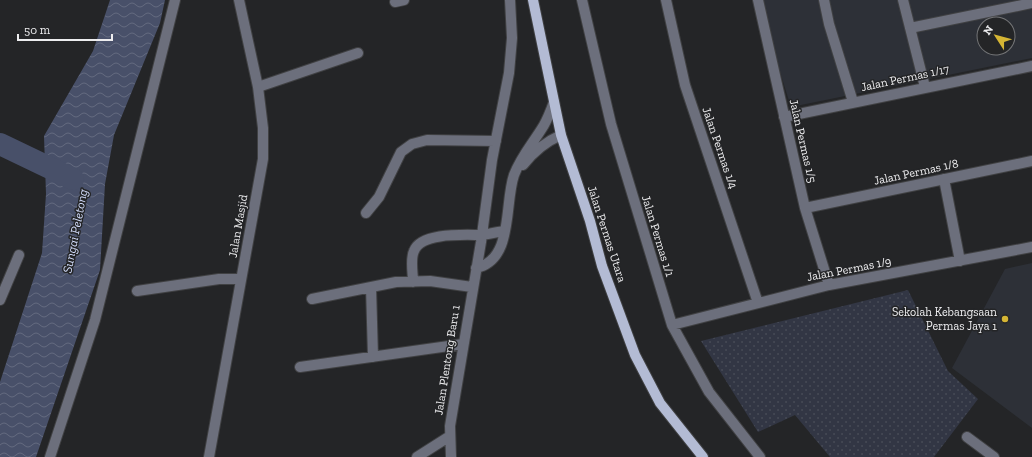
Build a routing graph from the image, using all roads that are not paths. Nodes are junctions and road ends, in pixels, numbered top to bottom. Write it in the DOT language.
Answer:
graph roads {
  1 [pos="175,0"];
  2 [pos="239,0"];
  3 [pos="510,0"];
  4 [pos="533,0"];
  5 [pos="582,0"];
  6 [pos="666,0"];
  7 [pos="758,0"];
  8 [pos="824,0"];
  9 [pos="903,0"];
  10 [pos="1032,3"];
  11 [pos="910,28"];
  12 [pos="358,53"];
  13 [pos="1032,66"];
  14 [pos="258,87"];
  15 [pos="925,87"];
  16 [pos="554,102"];
  17 [pos="853,102"];
  18 [pos="784,117"];
  19 [pos="561,135"];
  20 [pos="496,140"];
  21 [pos="1032,162"];
  22 [pos="514,176"];
  23 [pos="944,180"];
  24 [pos="805,208"];
  25 [pos="366,213"];
  26 [pos="505,231"];
  27 [pos="482,235"];
  28 [pos="1032,247"];
  29 [pos="19,255"];
  30 [pos="960,261"];
  31 [pos="476,268"];
  32 [pos="241,279"];
  33 [pos="413,282"];
  34 [pos="829,285"];
  35 [pos="371,287"];
  36 [pos="472,287"];
  37 [pos="137,291"];
  38 [pos="312,299"];
  39 [pos="0,300"];
  40 [pos="758,303"];
  41 [pos="672,325"];
  42 [pos="463,344"];
  43 [pos="373,357"];
  44 [pos="300,367"];
  45 [pos="450,436"];
  46 [pos="967,437"];
  47 [pos="50,457"];
  48 [pos="209,457"];
  49 [pos="417,457"];
  50 [pos="451,457"];
  51 [pos="703,457"];
  52 [pos="760,457"];
  53 [pos="994,457"];
  1 -- 47 [label="street"];
  2 -- 14 [label="street, Jalan Masjid"];
  3 -- 20 [label="street, Jalan Plentong Baru 1"];
  4 -- 16 [label="main road, Jalan Permas Utara"];
  5 -- 41 [label="street, Jalan Permas 1/1"];
  6 -- 40 [label="street, Jalan Permas 1/4"];
  7 -- 18 [label="street, Jalan Permas 1/5"];
  8 -- 17 [label="street"];
  9 -- 11 [label="street"];
  10 -- 11 [label="street"];
  11 -- 15 [label="street"];
  12 -- 14 [label="street"];
  13 -- 15 [label="street, Jalan Permas 1/17"];
  14 -- 32 [label="street, Jalan Masjid"];
  15 -- 17 [label="street, Jalan Permas 1/17"];
  16 -- 19 [label="main road, Jalan Permas Utara"];
  16 -- 22 [label="street"];
  17 -- 18 [label="street, Jalan Permas 1/17"];
  18 -- 24 [label="street, Jalan Permas 1/5"];
  19 -- 22 [label="street"];
  19 -- 51 [label="main road, Jalan Permas Utara"];
  20 -- 25 [label="street"];
  20 -- 27 [label="street, Jalan Plentong Baru 1"];
  21 -- 23 [label="street, Jalan Permas 1/8"];
  22 -- 26 [label="street"];
  23 -- 24 [label="street, Jalan Permas 1/8"];
  23 -- 30 [label="street"];
  24 -- 34 [label="street, Jalan Permas 1/5"];
  26 -- 27 [label="street"];
  26 -- 31 [label="street"];
  27 -- 31 [label="street, Jalan Plentong Baru 1"];
  27 -- 33 [label="street"];
  28 -- 30 [label="street, Jalan Permas 1/9"];
  29 -- 39 [label="street"];
  30 -- 34 [label="street, Jalan Permas 1/9"];
  31 -- 36 [label="street, Jalan Plentong Baru 1"];
  32 -- 37 [label="street"];
  32 -- 48 [label="street, Jalan Masjid"];
  33 -- 35 [label="street"];
  33 -- 36 [label="street"];
  34 -- 40 [label="street, Jalan Permas 1/9"];
  35 -- 38 [label="street"];
  35 -- 43 [label="street"];
  36 -- 42 [label="street, Jalan Plentong Baru 1"];
  40 -- 41 [label="street, Jalan Permas 1/9"];
  41 -- 52 [label="street, Jalan Permas 1/1"];
  42 -- 43 [label="street"];
  42 -- 45 [label="street, Jalan Plentong Baru 1"];
  43 -- 44 [label="street"];
  45 -- 49 [label="street"];
  45 -- 50 [label="street, Jalan Plentong Baru 1"];
  46 -- 53 [label="street"];
}
